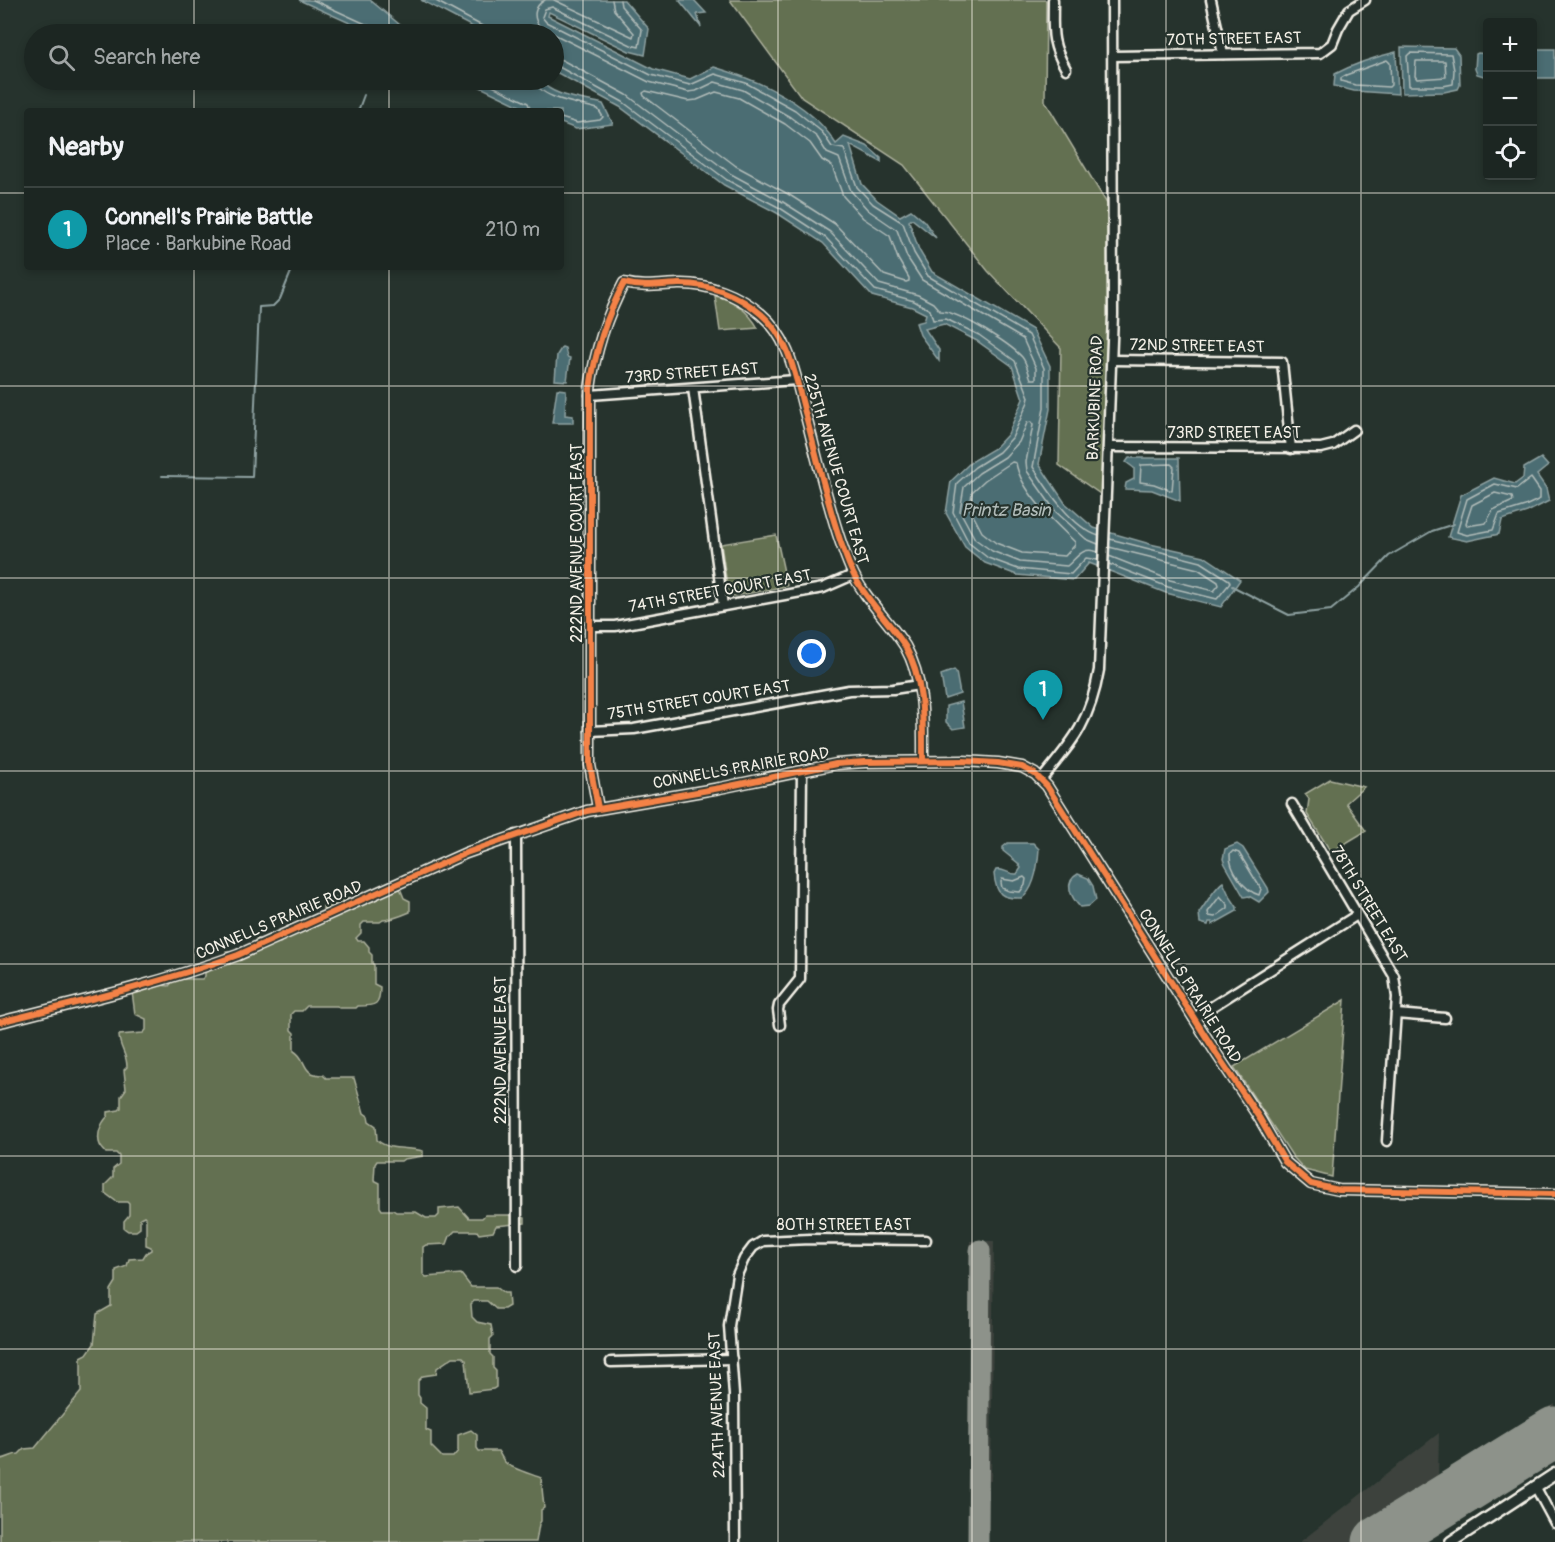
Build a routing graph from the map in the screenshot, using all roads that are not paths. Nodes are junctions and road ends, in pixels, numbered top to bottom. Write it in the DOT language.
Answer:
graph roads {
  1 [pos="1053,0"];
  2 [pos="1112,0"];
  3 [pos="1211,0"];
  4 [pos="1365,0"];
  5 [pos="1223,54"];
  6 [pos="1113,56"];
  7 [pos="1066,69"];
  8 [pos="764,316"];
  9 [pos="1112,360"];
  10 [pos="796,380"];
  11 [pos="693,388"];
  12 [pos="590,395"];
  13 [pos="1354,430"];
  14 [pos="1109,447"];
  15 [pos="1291,449"];
  16 [pos="853,575"];
  17 [pos="723,606"];
  18 [pos="590,626"];
  19 [pos="920,686"];
  20 [pos="590,731"];
  21 [pos="923,761"];
  22 [pos="802,771"];
  23 [pos="1041,780"];
  24 [pos="1292,804"];
  25 [pos="598,808"];
  26 [pos="516,835"];
  27 [pos="1357,915"];
  28 [pos="1396,1014"];
  29 [pos="1194,1018"];
  30 [pos="1445,1018"];
  31 [pos="0,1022"];
  32 [pos="780,1025"];
  33 [pos="1387,1141"];
  34 [pos="1555,1194"];
  35 [pos="926,1240"];
  36 [pos="763,1241"];
  37 [pos="517,1266"];
  38 [pos="732,1359"];
  39 [pos="610,1362"];
  40 [pos="1555,1474"];
  41 [pos="1535,1486"];
  42 [pos="1555,1523"];
  43 [pos="735,1542"];
  44 [pos="1451,1542"];
  1 -- 7 [label="street"];
  2 -- 6 [label="street, BARKUBINE ROAD"];
  3 -- 5 [label="street"];
  4 -- 5 [label="street, 70TH STREET EAST"];
  5 -- 6 [label="street, 70TH STREET EAST"];
  6 -- 9 [label="street, BARKUBINE ROAD"];
  8 -- 10 [label="street, 225TH AVENUE COURT EAST"];
  8 -- 12 [label="street, 222ND AVENUE COURT EAST"];
  9 -- 14 [label="street, BARKUBINE ROAD"];
  9 -- 15 [label="street, 72ND STREET EAST"];
  10 -- 11 [label="street, 73RD STREET EAST"];
  10 -- 16 [label="street, 225TH AVENUE COURT EAST"];
  11 -- 12 [label="street, 73RD STREET EAST"];
  11 -- 17 [label="street"];
  12 -- 18 [label="street, 222ND AVENUE COURT EAST"];
  13 -- 15 [label="street, 73RD STREET EAST"];
  14 -- 15 [label="street, 73RD STREET EAST"];
  14 -- 23 [label="street, BARKUBINE ROAD"];
  16 -- 17 [label="street, 74TH STREET COURT EAST"];
  16 -- 19 [label="street, 225TH AVENUE COURT EAST"];
  17 -- 18 [label="street, 74TH STREET COURT EAST"];
  18 -- 20 [label="street, 222ND AVENUE COURT EAST"];
  19 -- 20 [label="street, 75TH STREET COURT EAST"];
  19 -- 21 [label="street, 225TH AVENUE COURT EAST"];
  20 -- 25 [label="street, 222ND AVENUE COURT EAST"];
  21 -- 22 [label="street, CONNELLS PRAIRIE ROAD"];
  21 -- 23 [label="street, CONNELLS PRAIRIE ROAD"];
  22 -- 25 [label="street, CONNELLS PRAIRIE ROAD"];
  22 -- 32 [label="street"];
  23 -- 29 [label="street, CONNELLS PRAIRIE ROAD"];
  24 -- 27 [label="street, 78TH STREET EAST"];
  25 -- 26 [label="street, CONNELLS PRAIRIE ROAD"];
  26 -- 31 [label="street, CONNELLS PRAIRIE ROAD"];
  26 -- 37 [label="street, 222ND AVENUE EAST"];
  27 -- 28 [label="street, 78TH STREET EAST"];
  27 -- 29 [label="street"];
  28 -- 30 [label="street"];
  28 -- 33 [label="street, 78TH STREET EAST"];
  29 -- 34 [label="street, CONNELLS PRAIRIE ROAD"];
  35 -- 36 [label="street, 80TH STREET EAST"];
  36 -- 38 [label="street, 224TH AVENUE EAST"];
  38 -- 39 [label="street"];
  38 -- 43 [label="street, 224TH AVENUE EAST"];
  40 -- 41 [label="street"];
  41 -- 42 [label="street"];
  41 -- 44 [label="street"];
}
